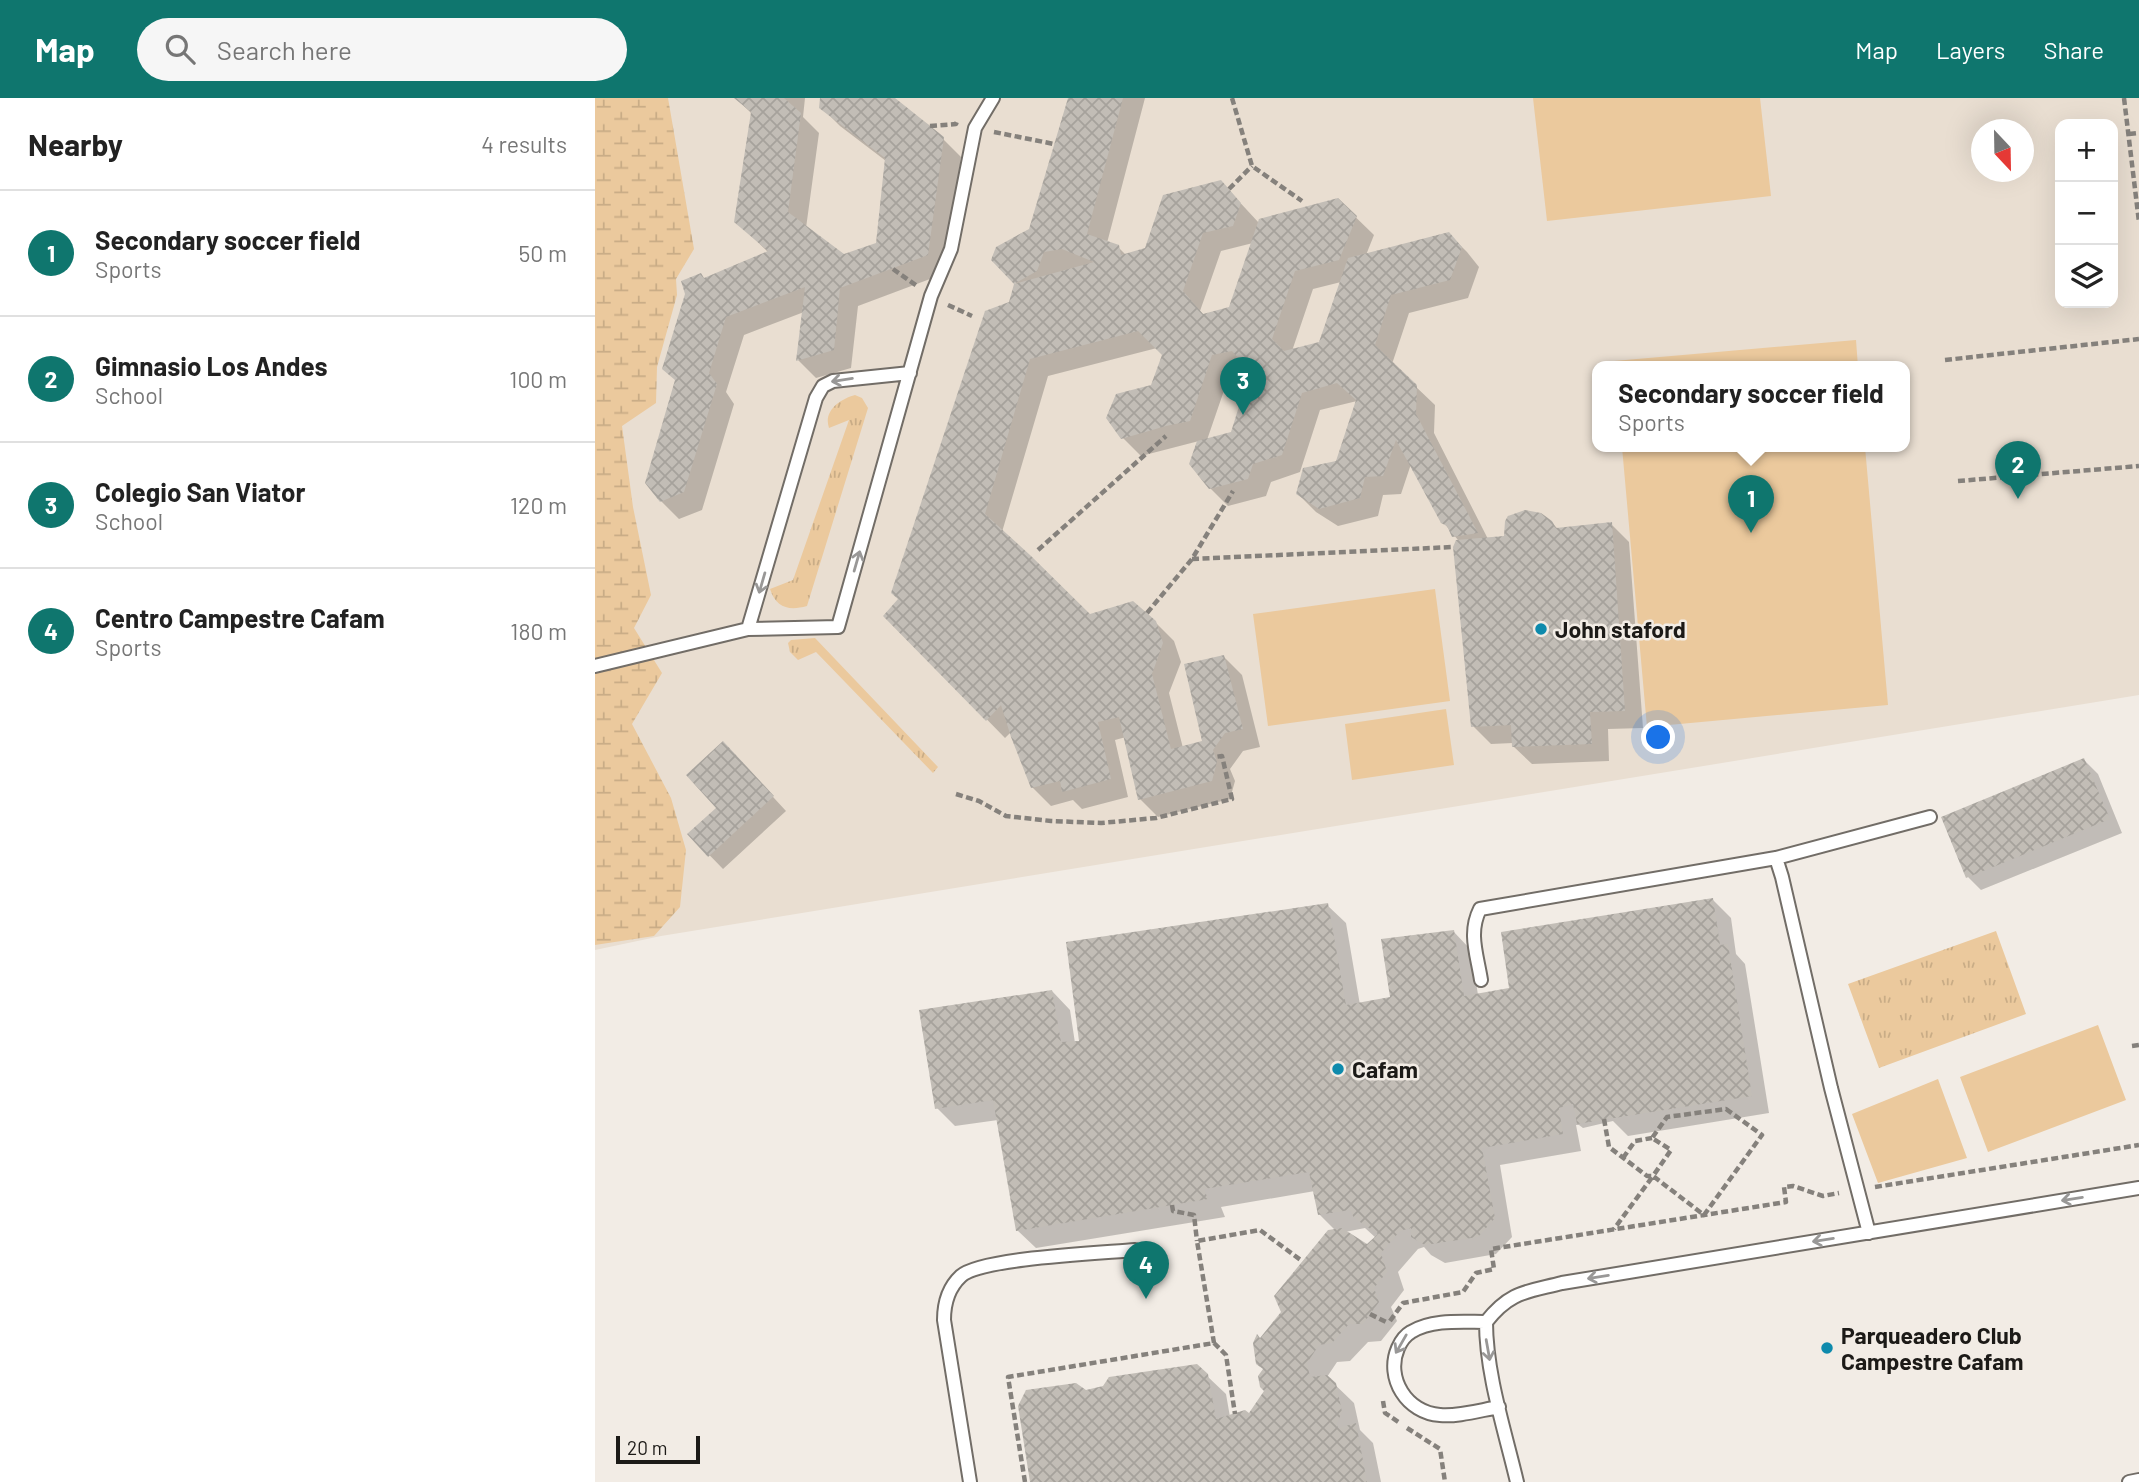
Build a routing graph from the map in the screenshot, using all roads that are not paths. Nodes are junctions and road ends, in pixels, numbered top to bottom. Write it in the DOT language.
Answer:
graph roads {
  1 [pos="993,98"];
  2 [pos="910,373"];
  3 [pos="748,629"];
  4 [pos="595,666"];
  5 [pos="1930,817"];
  6 [pos="1776,858"];
  7 [pos="1481,980"];
  8 [pos="2139,1188"];
  9 [pos="1869,1233"];
  10 [pos="1135,1250"];
  11 [pos="1486,1322"];
  12 [pos="1499,1407"];
  13 [pos="2139,1480"];
  14 [pos="970,1482"];
  15 [pos="1517,1482"];
  16 [pos="2129,1482"];
  1 -- 2 [label="lane"];
  2 -- 3 [label="lane, one-way"];
  3 -- 2 [label="lane, one-way"];
  3 -- 4 [label="lane"];
  5 -- 6 [label="lane"];
  6 -- 7 [label="lane"];
  6 -- 9 [label="lane"];
  8 -- 9 [label="lane, one-way"];
  9 -- 11 [label="lane, one-way"];
  10 -- 14 [label="lane"];
  11 -- 12 [label="lane, one-way"];
  11 -- 12 [label="lane, one-way"];
  12 -- 15 [label="lane"];
  13 -- 16 [label="lane"];
}
